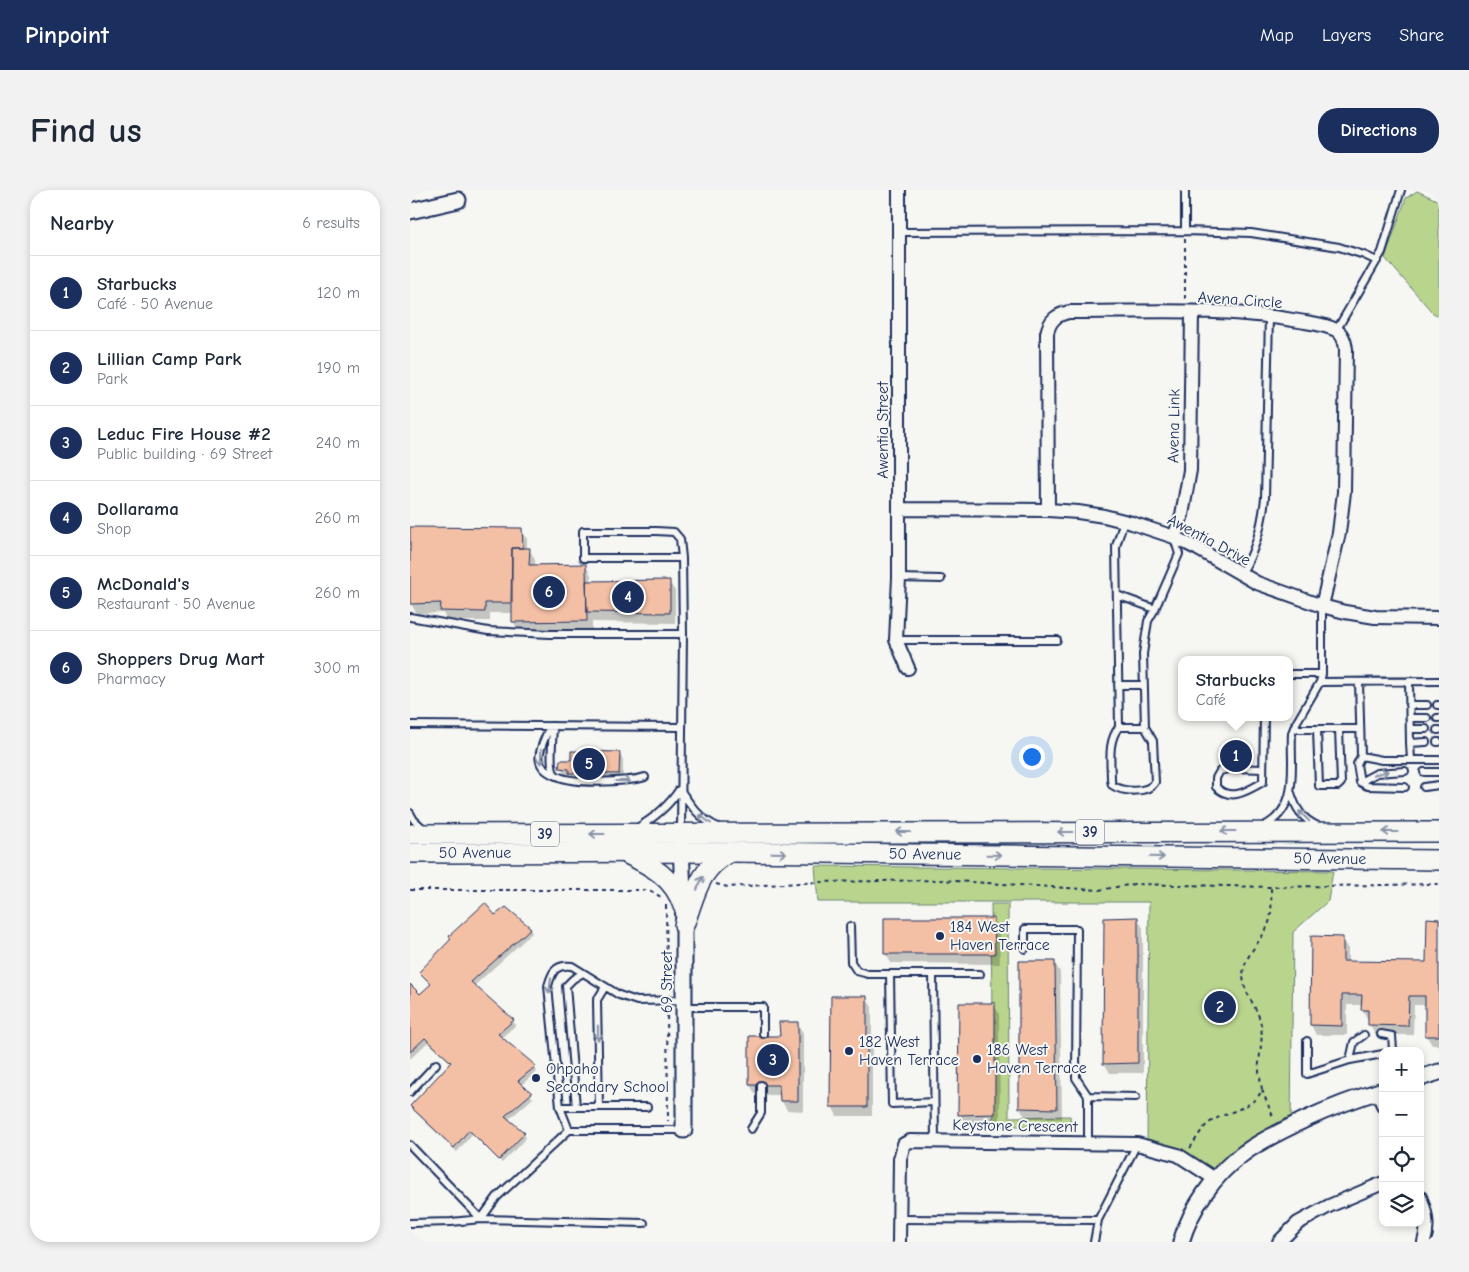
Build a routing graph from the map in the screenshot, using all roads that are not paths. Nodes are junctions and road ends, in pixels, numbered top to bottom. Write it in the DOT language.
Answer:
graph roads {
  1 [pos="900,190"];
  2 [pos="1185,190"];
  3 [pos="1400,190"];
  4 [pos="458,200"];
  5 [pos="410,210"];
  6 [pos="1185,231"];
  7 [pos="899,232"];
  8 [pos="1376,261"];
  9 [pos="1189,312"];
  10 [pos="1269,316"];
  11 [pos="1336,330"];
  12 [pos="899,509"];
  13 [pos="1048,510"];
  14 [pos="1124,521"];
  15 [pos="1174,537"];
  16 [pos="682,558"];
  17 [pos="1240,575"];
  18 [pos="899,578"];
  19 [pos="941,578"];
  20 [pos="1117,595"];
  21 [pos="1322,606"];
  22 [pos="1155,609"];
  23 [pos="410,617"];
  24 [pos="1439,618"];
  25 [pos="683,634"];
  26 [pos="896,640"];
  27 [pos="1057,640"];
  28 [pos="908,668"];
  29 [pos="1293,674"];
  30 [pos="1322,674"];
  31 [pos="1409,681"];
  32 [pos="1439,681"];
  33 [pos="1320,682"];
  34 [pos="1359,682"];
  35 [pos="1118,685"];
  36 [pos="1144,685"];
  37 [pos="1409,705"];
  38 [pos="1427,705"];
  39 [pos="1410,718"];
  40 [pos="1427,718"];
  41 [pos="1264,721"];
  42 [pos="410,724"];
  43 [pos="552,726"];
  44 [pos="681,727"];
  45 [pos="1119,727"];
  46 [pos="1145,727"];
  47 [pos="1294,729"];
  48 [pos="1317,729"];
  49 [pos="1339,729"];
  50 [pos="1360,729"];
  51 [pos="1410,729"];
  52 [pos="1426,729"];
  53 [pos="1426,742"];
  54 [pos="1410,743"];
  55 [pos="1361,756"];
  56 [pos="1411,760"];
  57 [pos="1439,760"];
  58 [pos="1263,769"];
  59 [pos="1405,771"];
  60 [pos="1424,772"];
  61 [pos="1439,772"];
  62 [pos="561,778"];
  63 [pos="645,778"];
  64 [pos="1360,782"];
  65 [pos="1439,785"];
  66 [pos="1405,787"];
  67 [pos="1424,787"];
  68 [pos="680,789"];
  69 [pos="1291,792"];
  70 [pos="410,813"];
  71 [pos="1253,831"];
  72 [pos="1328,831"];
  73 [pos="1439,832"];
  74 [pos="681,833"];
  75 [pos="741,833"];
  76 [pos="410,834"];
  77 [pos="436,834"];
  78 [pos="629,834"];
  79 [pos="681,852"];
  80 [pos="730,852"];
  81 [pos="410,853"];
  82 [pos="624,853"];
  83 [pos="1439,860"];
  84 [pos="682,906"];
  85 [pos="684,925"];
  86 [pos="850,926"];
  87 [pos="1026,949"];
  88 [pos="583,972"];
  89 [pos="890,974"];
  90 [pos="933,974"];
  91 [pos="980,974"];
  92 [pos="605,987"];
  93 [pos="685,1003"];
  94 [pos="763,1034"];
  95 [pos="1381,1034"];
  96 [pos="1364,1035"];
  97 [pos="1307,1041"];
  98 [pos="1393,1047"];
  99 [pos="1379,1056"];
  100 [pos="1350,1060"];
  101 [pos="436,1064"];
  102 [pos="1439,1072"];
  103 [pos="1424,1077"];
  104 [pos="761,1085"];
  105 [pos="410,1092"];
  106 [pos="1088,1096"];
  107 [pos="1379,1096"];
  108 [pos="1136,1097"];
  109 [pos="934,1102"];
  110 [pos="560,1107"];
  111 [pos="576,1107"];
  112 [pos="599,1107"];
  113 [pos="647,1107"];
  114 [pos="751,1129"];
  115 [pos="569,1130"];
  116 [pos="684,1130"];
  117 [pos="934,1142"];
  118 [pos="1088,1143"];
  119 [pos="1137,1144"];
  120 [pos="410,1145"];
  121 [pos="1216,1179"];
  122 [pos="1379,1185"];
  123 [pos="1424,1207"];
  124 [pos="481,1219"];
  125 [pos="899,1219"];
  126 [pos="1098,1220"];
  127 [pos="410,1223"];
  128 [pos="644,1223"];
  129 [pos="899,1242"];
  130 [pos="1094,1242"];
  131 [pos="1181,1242"];
  132 [pos="1279,1242"];
  133 [pos="1424,1242"];
  1 -- 7 [label="street, Awentia Street"];
  2 -- 6 [label="lane"];
  3 -- 8 [label="lane"];
  4 -- 5 [label="street"];
  6 -- 7 [label="lane"];
  6 -- 8 [label="lane"];
  7 -- 12 [label="street, Awentia Street"];
  8 -- 11 [label="lane"];
  9 -- 10 [label="street, Avena Circle"];
  9 -- 13 [label="street, Avena Circle"];
  9 -- 15 [label="street, Avena Link"];
  10 -- 11 [label="street, Avena Circle"];
  10 -- 17 [label="lane"];
  11 -- 21 [label="street"];
  12 -- 13 [label="street, Awentia Drive"];
  12 -- 18 [label="street, Awentia Street"];
  13 -- 14 [label="street, Awentia Drive"];
  14 -- 15 [label="street, Awentia Drive"];
  14 -- 20 [label="lane"];
  15 -- 17 [label="street, Awentia Drive"];
  15 -- 22 [label="lane"];
  16 -- 16 [label="lane"];
  16 -- 25 [label="lane"];
  17 -- 21 [label="street, Awentia Drive"];
  18 -- 19 [label="lane"];
  18 -- 26 [label="street, Awentia Street"];
  20 -- 22 [label="lane"];
  20 -- 35 [label="lane"];
  21 -- 24 [label="street, Awentia Drive"];
  21 -- 30 [label="lane"];
  22 -- 36 [label="lane"];
  23 -- 25 [label="lane"];
  25 -- 44 [label="lane"];
  26 -- 27 [label="lane"];
  26 -- 28 [label="street, Awentia Street"];
  29 -- 30 [label="lane"];
  30 -- 33 [label="lane"];
  31 -- 32 [label="lane"];
  31 -- 34 [label="lane"];
  31 -- 37 [label="lane"];
  33 -- 34 [label="lane"];
  33 -- 47 [label="lane"];
  34 -- 50 [label="lane"];
  35 -- 36 [label="lane"];
  35 -- 45 [label="lane"];
  36 -- 46 [label="lane"];
  37 -- 38 [label="lane"];
  37 -- 39 [label="lane"];
  39 -- 40 [label="lane"];
  39 -- 51 [label="lane"];
  41 -- 58 [label="lane"];
  42 -- 43 [label="lane"];
  43 -- 44 [label="lane"];
  43 -- 62 [label="lane"];
  43 -- 62 [label="lane, one-way"];
  44 -- 68 [label="lane"];
  45 -- 46 [label="lane"];
  45 -- 46 [label="lane"];
  47 -- 48 [label="lane"];
  47 -- 69 [label="lane"];
  48 -- 49 [label="lane"];
  48 -- 49 [label="lane"];
  49 -- 50 [label="lane"];
  50 -- 55 [label="lane"];
  51 -- 52 [label="lane"];
  51 -- 54 [label="lane"];
  53 -- 54 [label="lane"];
  54 -- 56 [label="lane"];
  55 -- 56 [label="lane"];
  55 -- 64 [label="lane"];
  56 -- 57 [label="lane"];
  58 -- 58 [label="lane"];
  64 -- 59 [label="lane, one-way"];
  60 -- 61 [label="lane"];
  62 -- 63 [label="lane, one-way"];
  64 -- 66 [label="lane"];
  65 -- 67 [label="lane"];
  68 -- 74 [label="lane"];
  75 -- 68 [label="lane, one-way"];
  68 -- 78 [label="lane"];
  69 -- 71 [label="lane"];
  72 -- 69 [label="lane, one-way"];
  70 -- 77 [label="lane"];
  71 -- 72 [label="main road, 50 Avenue / 39"];
  71 -- 75 [label="main road, 50 Avenue / 39, one-way"];
  73 -- 72 [label="main road, 50 Avenue / 39, one-way"];
  74 -- 75 [label="main road, 50 Avenue / 39"];
  74 -- 78 [label="main road, 50 Avenue / 39"];
  74 -- 79 [label="street, 69 Street"];
  76 -- 77 [label="main road, 50 Avenue / 39"];
  78 -- 77 [label="main road, 50 Avenue / 39, one-way"];
  79 -- 80 [label="main road, 50 Avenue / 39"];
  79 -- 82 [label="main road, 50 Avenue / 39"];
  79 -- 84 [label="street, 69 Street"];
  80 -- 83 [label="main road, 50 Avenue / 39, one-way"];
  85 -- 80 [label="main road, one-way"];
  81 -- 82 [label="main road, 50 Avenue / 39"];
  82 -- 84 [label="main road"];
  84 -- 85 [label="street, 69 Street"];
  85 -- 93 [label="street, 69 Street"];
  86 -- 89 [label="lane"];
  87 -- 106 [label="lane"];
  88 -- 92 [label="lane"];
  88 -- 110 [label="lane, one-way"];
  88 -- 111 [label="lane"];
  89 -- 90 [label="lane"];
  89 -- 109 [label="lane"];
  90 -- 91 [label="lane"];
  90 -- 109 [label="lane"];
  92 -- 93 [label="lane"];
  92 -- 112 [label="lane, one-way"];
  93 -- 94 [label="lane"];
  93 -- 116 [label="street, 69 Street"];
  95 -- 98 [label="lane"];
  96 -- 100 [label="lane"];
  97 -- 100 [label="lane"];
  99 -- 100 [label="lane"];
  101 -- 105 [label="lane"];
  102 -- 103 [label="street"];
  104 -- 114 [label="lane"];
  106 -- 108 [label="lane"];
  106 -- 118 [label="lane"];
  107 -- 121 [label="street"];
  109 -- 117 [label="lane"];
  110 -- 111 [label="lane"];
  110 -- 115 [label="lane"];
  111 -- 112 [label="lane"];
  112 -- 113 [label="lane"];
  115 -- 116 [label="lane"];
  115 -- 124 [label="lane"];
  117 -- 118 [label="street, Keystone Crescent"];
  117 -- 125 [label="street, Keystone Crescent"];
  118 -- 119 [label="street, Keystone Crescent"];
  119 -- 121 [label="street, Keystone Crescent"];
  119 -- 126 [label="lane"];
  120 -- 124 [label="lane"];
  121 -- 131 [label="street"];
  122 -- 132 [label="street"];
  123 -- 133 [label="street"];
  124 -- 127 [label="lane"];
  124 -- 128 [label="lane"];
  125 -- 126 [label="lane"];
  125 -- 129 [label="street, Keystone Crescent"];
  126 -- 130 [label="lane"];
}
